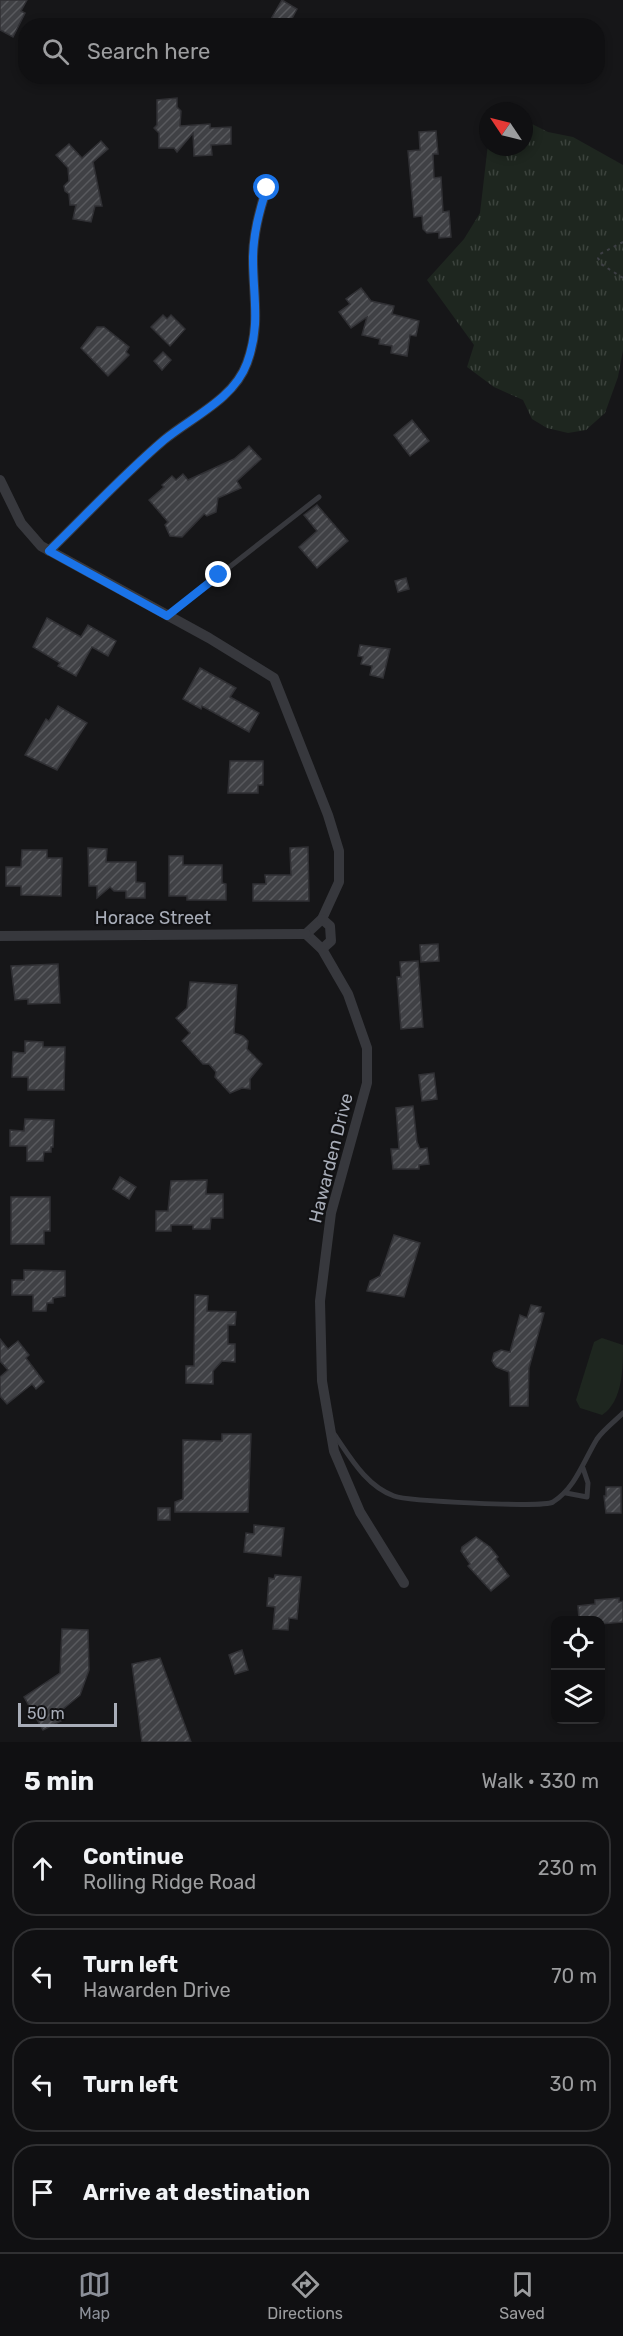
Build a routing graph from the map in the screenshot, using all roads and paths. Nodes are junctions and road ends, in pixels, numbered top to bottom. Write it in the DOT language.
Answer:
graph roads {
  1 [pos="267,188"];
  2 [pos="623,242"];
  3 [pos="623,278"];
  4 [pos="0,480"];
  5 [pos="319,497"];
  6 [pos="49,551"];
  7 [pos="167,616"];
  8 [pos="321,919"];
  9 [pos="306,934"];
  10 [pos="0,936"];
  11 [pos="322,948"];
  12 [pos="623,1413"];
  13 [pos="330,1428"];
  14 [pos="583,1468"];
  15 [pos="566,1493"];
  16 [pos="404,1583"];
  1 -- 6 [label="street"];
  2 -- 3 [label="path"];
  4 -- 6 [label="street"];
  5 -- 7 [label="lane"];
  6 -- 7 [label="street"];
  7 -- 8 [label="street"];
  8 -- 9 [label="street"];
  8 -- 11 [label="street"];
  9 -- 10 [label="street, Horace Street"];
  9 -- 11 [label="street, Hawarden Drive"];
  11 -- 13 [label="street, Hawarden Drive"];
  12 -- 14 [label="lane"];
  13 -- 15 [label="lane"];
  13 -- 16 [label="street, Hawarden Drive"];
  14 -- 15 [label="lane"];
  14 -- 15 [label="lane"];
}
